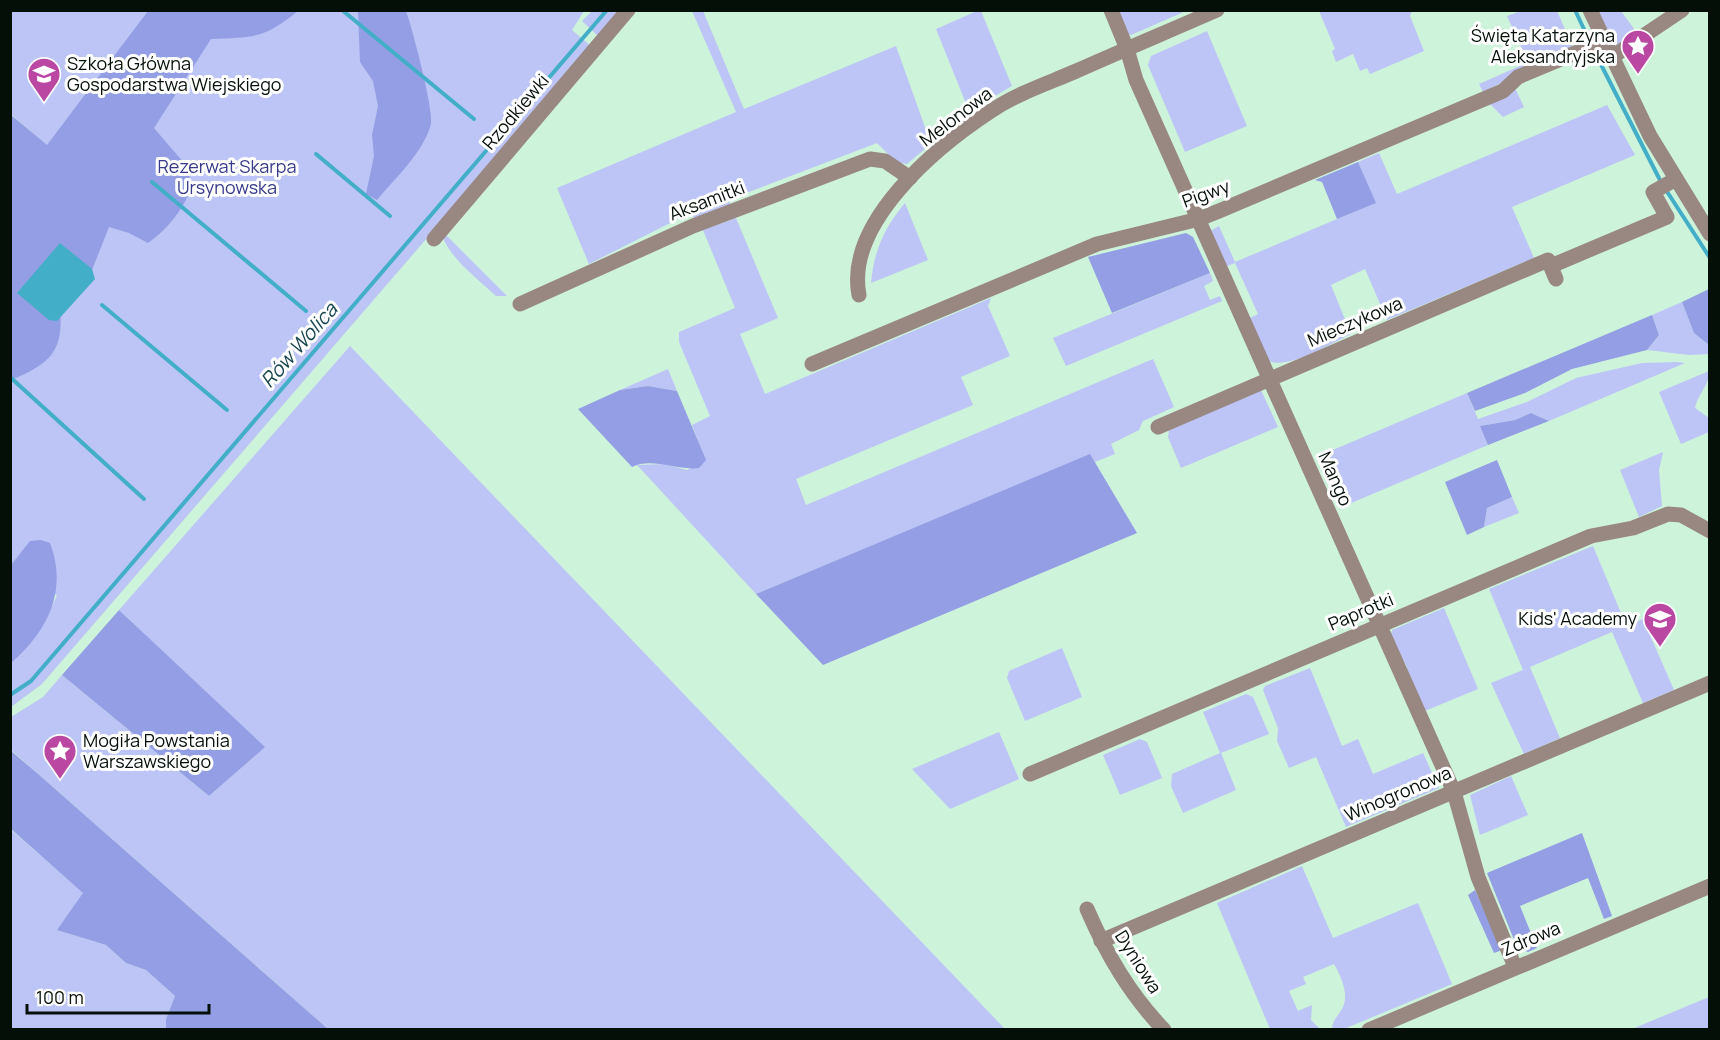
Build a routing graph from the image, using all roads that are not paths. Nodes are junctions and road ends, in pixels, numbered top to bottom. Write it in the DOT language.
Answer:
graph roads {
  1 [pos="628,10"];
  2 [pos="1111,10"];
  3 [pos="1217,10"];
  4 [pos="1590,10"];
  5 [pos="1682,10"];
  6 [pos="1602,42"];
  7 [pos="1127,49"];
  8 [pos="1612,57"];
  9 [pos="910,178"];
  10 [pos="1668,183"];
  11 [pos="1199,219"];
  12 [pos="1710,234"];
  13 [pos="434,239"];
  14 [pos="1558,263"];
  15 [pos="1556,279"];
  16 [pos="859,295"];
  17 [pos="520,304"];
  18 [pos="812,364"];
  19 [pos="1269,379"];
  20 [pos="1158,427"];
  21 [pos="1710,531"];
  22 [pos="1378,626"];
  23 [pos="1710,683"];
  24 [pos="1030,774"];
  25 [pos="1454,792"];
  26 [pos="1710,886"];
  27 [pos="1087,909"];
  28 [pos="1101,941"];
  29 [pos="1515,968"];
  30 [pos="1164,1029"];
  31 [pos="1369,1029"];
  1 -- 13 [label="street, Rzodkiewki"];
  2 -- 7 [label="street, Mango"];
  3 -- 7 [label="street, Melonowa"];
  4 -- 6 [label="street"];
  5 -- 8 [label="street"];
  6 -- 8 [label="street"];
  6 -- 11 [label="street, Pigwy"];
  7 -- 9 [label="street, Melonowa"];
  7 -- 11 [label="street, Mango"];
  8 -- 10 [label="street"];
  9 -- 16 [label="street, Melonowa"];
  9 -- 17 [label="street, Aksamitki"];
  10 -- 12 [label="street"];
  10 -- 14 [label="street"];
  11 -- 18 [label="street, Pigwy"];
  11 -- 19 [label="street, Mango"];
  15 -- 19 [label="street, Mieczykowa"];
  19 -- 20 [label="street, Mieczykowa"];
  19 -- 22 [label="street, Mango"];
  21 -- 22 [label="street, Paprotki"];
  22 -- 24 [label="street, Paprotki"];
  22 -- 25 [label="street, Mango"];
  23 -- 25 [label="street, Winogronowa"];
  25 -- 28 [label="street, Winogronowa"];
  25 -- 29 [label="street, Mango"];
  26 -- 29 [label="street, Zdrowa"];
  27 -- 28 [label="street, Dyniowa"];
  28 -- 30 [label="street, Dyniowa"];
  29 -- 31 [label="street, Zdrowa"];
}
